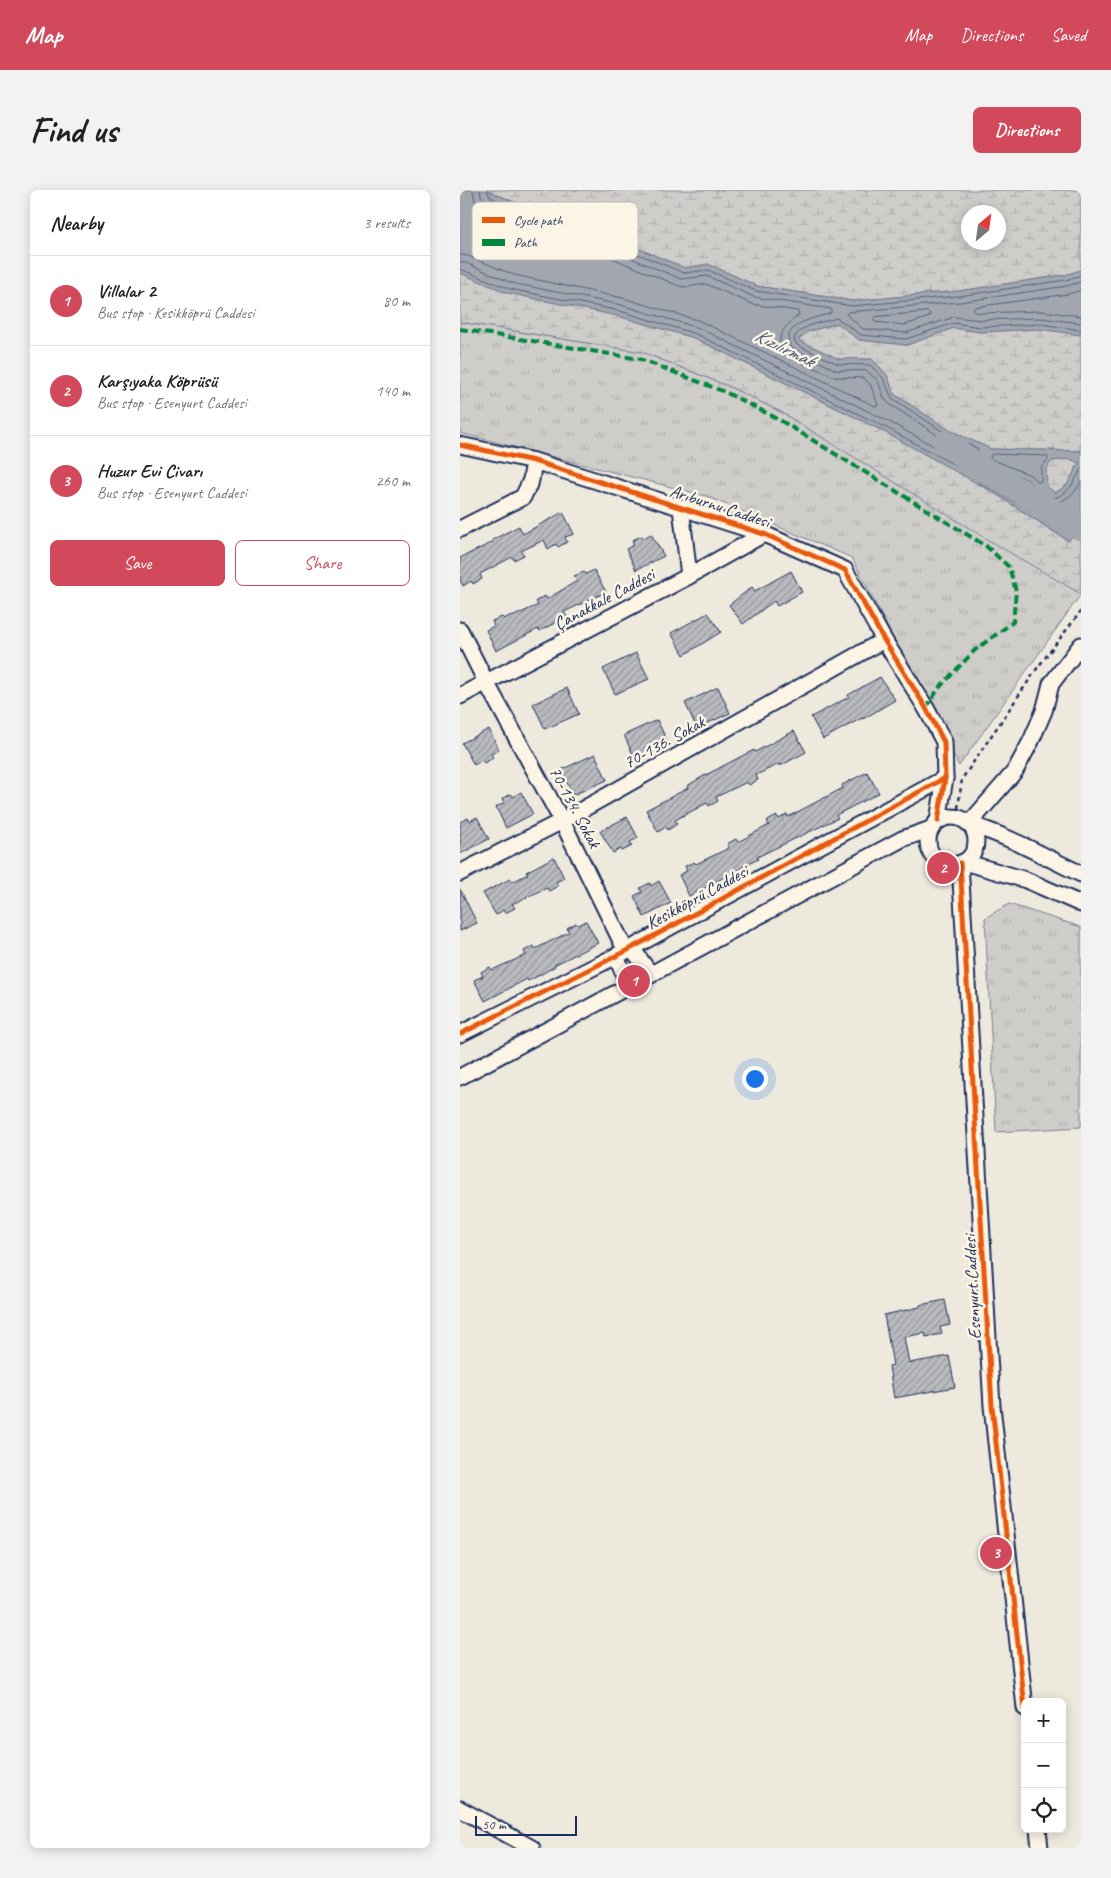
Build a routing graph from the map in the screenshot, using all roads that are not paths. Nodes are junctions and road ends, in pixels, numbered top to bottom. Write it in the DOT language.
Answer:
graph roads {
  1 [pos="460,445"];
  2 [pos="534,461"];
  3 [pos="682,508"];
  4 [pos="460,529"];
  5 [pos="764,534"];
  6 [pos="689,576"];
  7 [pos="460,630"];
  8 [pos="884,640"];
  9 [pos="1081,645"];
  10 [pos="486,682"];
  11 [pos="460,696"];
  12 [pos="945,778"];
  13 [pos="562,821"];
  14 [pos="966,822"];
  15 [pos="935,825"];
  16 [pos="962,862"];
  17 [pos="460,873"];
  18 [pos="1081,874"];
  19 [pos="1081,904"];
  20 [pos="625,952"];
  21 [pos="651,975"];
  22 [pos="629,986"];
  23 [pos="460,1034"];
  24 [pos="460,1077"];
  25 [pos="1024,1698"];
  26 [pos="460,1809"];
  27 [pos="1038,1833"];
  28 [pos="532,1848"];
  29 [pos="1040,1848"];
  1 -- 2 [label="street, Arıburnu Caddesi"];
  2 -- 3 [label="street, Arıburnu Caddesi"];
  2 -- 4 [label="street"];
  3 -- 5 [label="street, Arıburnu Caddesi"];
  3 -- 6 [label="street"];
  5 -- 6 [label="street, Çanakkale Caddesi"];
  5 -- 8 [label="street, Arıburnu Caddesi"];
  6 -- 10 [label="street, Çanakkale Caddesi"];
  7 -- 10 [label="street, 70-134. Sokak"];
  8 -- 12 [label="street, Arıburnu Caddesi"];
  8 -- 13 [label="street, 70-136. Sokak"];
  9 -- 14 [label="street"];
  10 -- 11 [label="street, Çanakkale Caddesi"];
  10 -- 13 [label="street, 70-134. Sokak"];
  12 -- 15 [label="street, Arıburnu Caddesi"];
  12 -- 20 [label="street, Kesikköprü Caddesi"];
  13 -- 17 [label="street, 70-136. Sokak"];
  13 -- 20 [label="street, 70-134. Sokak"];
  14 -- 15 [label="street"];
  14 -- 16 [label="street"];
  14 -- 18 [label="street"];
  15 -- 16 [label="street"];
  15 -- 21 [label="street"];
  16 -- 19 [label="street"];
  16 -- 25 [label="street, Esenyurt Caddesi"];
  20 -- 21 [label="street"];
  20 -- 22 [label="street"];
  20 -- 23 [label="street, Kesikköprü Caddesi"];
  21 -- 22 [label="street"];
  22 -- 24 [label="street"];
  26 -- 28 [label="street"];
  27 -- 29 [label="street"];
}
